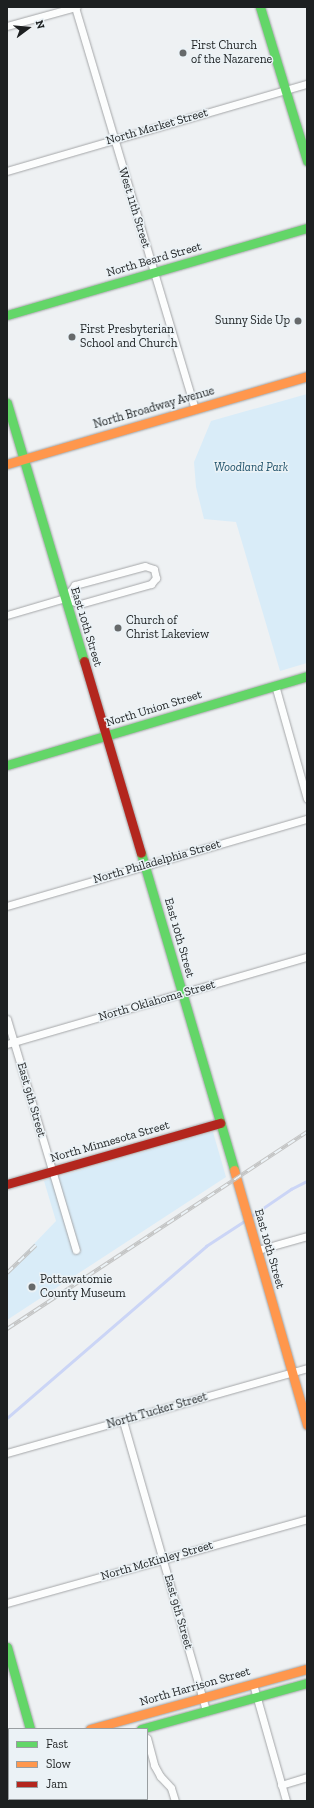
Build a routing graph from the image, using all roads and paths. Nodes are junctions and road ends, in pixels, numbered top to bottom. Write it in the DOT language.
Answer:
graph roads {
  1 [pos="75,7"];
  2 [pos="260,7"];
  3 [pos="7,26"];
  4 [pos="307,84"];
  5 [pos="285,90"];
  6 [pos="113,139"];
  7 [pos="307,161"];
  8 [pos="7,171"];
  9 [pos="307,228"];
  10 [pos="153,272"];
  11 [pos="7,315"];
  12 [pos="307,376"];
  13 [pos="7,403"];
  14 [pos="195,409"];
  15 [pos="24,459"];
  16 [pos="7,464"];
  17 [pos="65,598"];
  18 [pos="7,615"];
  19 [pos="307,676"];
  20 [pos="275,685"];
  21 [pos="106,736"];
  22 [pos="7,765"];
  23 [pos="307,798"];
  24 [pos="307,819"];
  25 [pos="145,866"];
  26 [pos="7,906"];
  27 [pos="307,957"];
  28 [pos="183,994"];
  29 [pos="7,1019"];
  30 [pos="10,1043"];
  31 [pos="220,1123"];
  32 [pos="52,1172"];
  33 [pos="7,1184"];
  34 [pos="307,1236"];
  35 [pos="76,1250"];
  36 [pos="258,1250"];
  37 [pos="307,1368"];
  38 [pos="292,1372"];
  39 [pos="123,1421"];
  40 [pos="307,1425"];
  41 [pos="7,1453"];
  42 [pos="307,1519"];
  43 [pos="162,1559"];
  44 [pos="7,1603"];
  45 [pos="7,1647"];
  46 [pos="307,1669"];
  47 [pos="307,1683"];
  48 [pos="253,1684"];
  49 [pos="256,1697"];
  50 [pos="203,1698"];
  51 [pos="206,1711"];
  52 [pos="142,1715"];
  53 [pos="30,1728"];
  54 [pos="94,1728"];
  55 [pos="143,1728"];
  56 [pos="146,1728"];
  57 [pos="148,1742"];
  58 [pos="307,1778"];
  59 [pos="281,1785"];
  60 [pos="175,1801"];
  61 [pos="286,1801"];
  1 -- 3 [label="street"];
  1 -- 6 [label="street, West 11th Street"];
  2 -- 5 [label="street"];
  4 -- 5 [label="street, North Market Street"];
  5 -- 6 [label="street, North Market Street"];
  5 -- 7 [label="street"];
  6 -- 8 [label="street, North Market Street"];
  6 -- 10 [label="street, West 11th Street"];
  9 -- 10 [label="street, North Beard Street"];
  10 -- 11 [label="street, North Beard Street"];
  10 -- 14 [label="street, West 11th Street"];
  12 -- 14 [label="street, North Broadway Avenue"];
  13 -- 15 [label="street, East 10th Street"];
  14 -- 15 [label="street, North Broadway Avenue"];
  15 -- 16 [label="street, North Broadway Avenue"];
  15 -- 17 [label="street, East 10th Street"];
  17 -- 17 [label="street"];
  17 -- 18 [label="street"];
  17 -- 21 [label="street, East 10th Street"];
  19 -- 20 [label="street, North Union Street"];
  20 -- 21 [label="street, North Union Street"];
  20 -- 23 [label="street"];
  21 -- 22 [label="street, North Union Street"];
  21 -- 25 [label="street, East 10th Street"];
  24 -- 25 [label="street, North Philadelphia Street"];
  25 -- 26 [label="street, North Philadelphia Street"];
  25 -- 28 [label="street, East 10th Street"];
  27 -- 28 [label="street, North Oklahoma Street"];
  28 -- 30 [label="street, North Oklahoma Street"];
  28 -- 31 [label="street, East 10th Street"];
  29 -- 30 [label="street, East 9th Street"];
  30 -- 32 [label="street, East 9th Street"];
  31 -- 32 [label="street, North Minnesota Street"];
  31 -- 36 [label="street, East 10th Street"];
  32 -- 33 [label="street, North Minnesota Street"];
  32 -- 35 [label="street, East 9th Street"];
  34 -- 36 [label="street"];
  36 -- 38 [label="street, East 10th Street"];
  37 -- 38 [label="street, North Tucker Street"];
  38 -- 39 [label="street, North Tucker Street"];
  38 -- 40 [label="street, East 10th Street"];
  39 -- 41 [label="street, North Tucker Street"];
  39 -- 43 [label="street, East 9th Street"];
  42 -- 43 [label="street, North McKinley Street"];
  43 -- 44 [label="street, North McKinley Street"];
  43 -- 50 [label="street, East 9th Street"];
  45 -- 53 [label="street"];
  46 -- 48 [label="street, North Harrison Street"];
  47 -- 49 [label="street"];
  48 -- 49 [label="street"];
  48 -- 50 [label="street, North Harrison Street"];
  49 -- 51 [label="street"];
  49 -- 59 [label="street"];
  50 -- 51 [label="street, East 9th Street"];
  50 -- 52 [label="street, North Harrison Street"];
  51 -- 56 [label="street"];
  52 -- 54 [label="street, North Harrison Street"];
  52 -- 55 [label="street"];
  57 -- 60 [label="street"];
  58 -- 59 [label="street"];
  59 -- 61 [label="street"];
}
